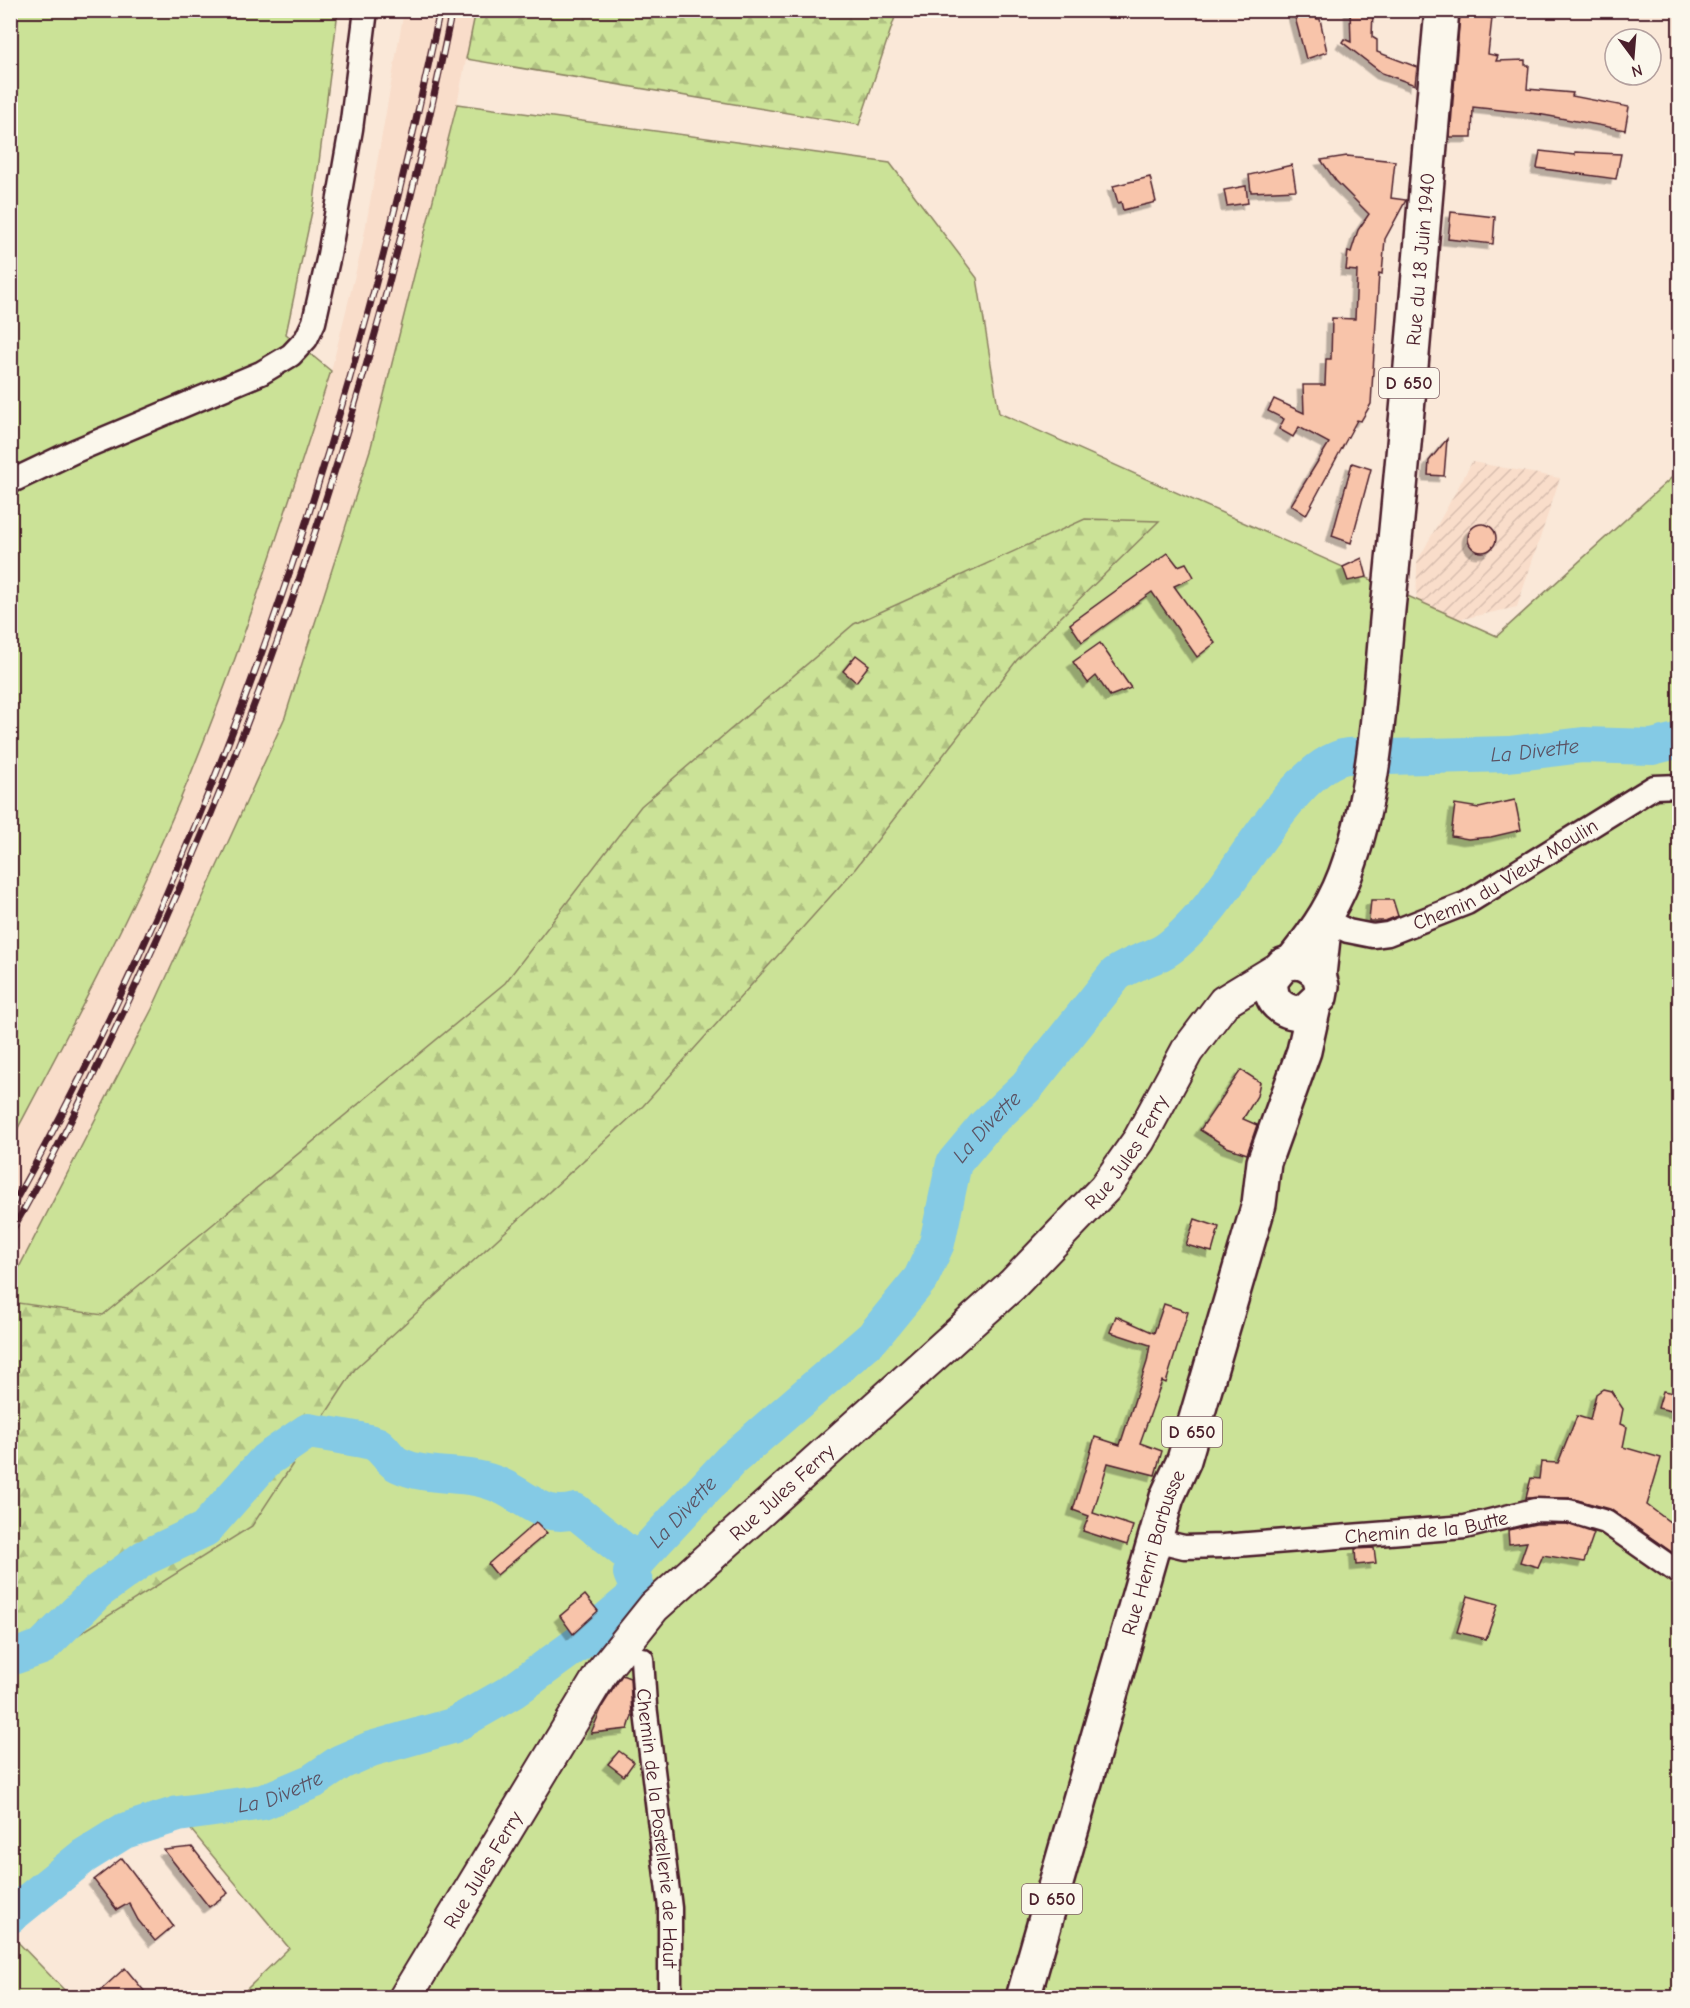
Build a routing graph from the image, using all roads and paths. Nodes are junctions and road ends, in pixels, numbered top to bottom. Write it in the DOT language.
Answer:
graph roads {
  1 [pos="366,10"];
  2 [pos="1442,10"];
  3 [pos="10,482"];
  4 [pos="1680,786"];
  5 [pos="1325,920"];
  6 [pos="1295,988"];
  7 [pos="1155,1540"];
  8 [pos="1679,1573"];
  9 [pos="642,1659"];
  10 [pos="405,1998"];
  11 [pos="670,1998"];
  12 [pos="1023,1998"];
  1 -- 3 [label="street"];
  2 -- 5 [label="main road, Rue du 18 Juin 1940 / D 650"];
  4 -- 5 [label="street, Chemin du Vieux Moulin"];
  5 -- 6 [label="main road, D 650"];
  6 -- 7 [label="main road, Rue Henri Barbusse / D 650"];
  6 -- 10 [label="main road, Rue Jules Ferry"];
  7 -- 8 [label="street, Chemin de la Butte"];
  7 -- 12 [label="main road, Rue Henri Barbusse / D 650"];
  9 -- 11 [label="street, Chemin de la Postellerie de Haut"];
}
